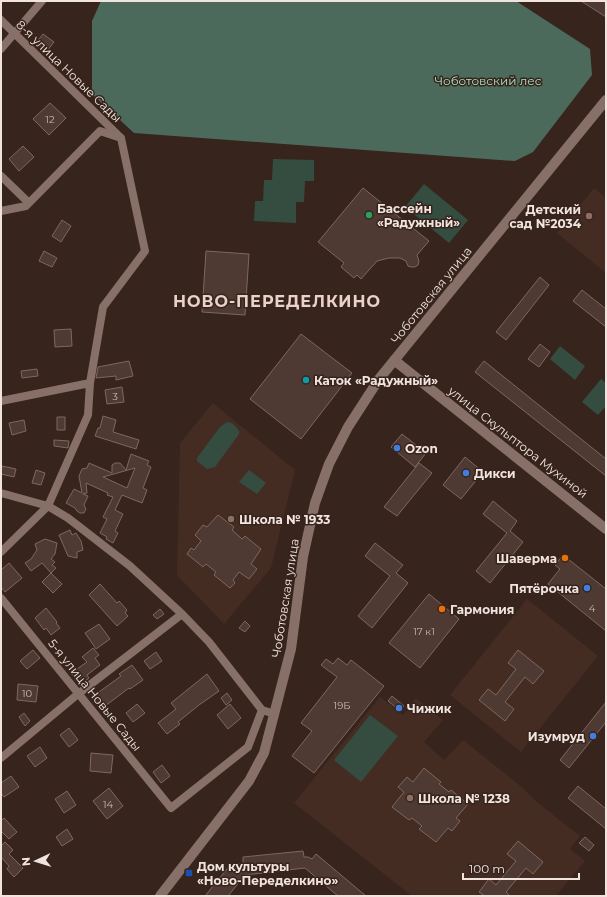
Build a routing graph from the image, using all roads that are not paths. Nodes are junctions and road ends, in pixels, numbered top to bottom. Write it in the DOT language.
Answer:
graph roads {
  1 [pos="42,1"];
  2 [pos="1,20"];
  3 [pos="14,34"];
  4 [pos="1,49"];
  5 [pos="606,100"];
  6 [pos="121,138"];
  7 [pos="1,176"];
  8 [pos="29,203"];
  9 [pos="1,211"];
  10 [pos="394,360"];
  11 [pos="90,383"];
  12 [pos="1,402"];
  13 [pos="1,493"];
  14 [pos="48,506"];
  15 [pos="606,529"];
  16 [pos="1,552"];
  17 [pos="1,598"];
  18 [pos="182,614"];
  19 [pos="78,694"];
  20 [pos="262,710"];
  21 [pos="275,714"];
  22 [pos="1,758"];
  23 [pos="160,896"];
  1 -- 3 [label="street"];
  2 -- 3 [label="street, 8-я улица Новые Сады"];
  3 -- 4 [label="street"];
  3 -- 6 [label="street, 8-я улица Новые Сады"];
  5 -- 10 [label="main road, Чоботовская улица"];
  6 -- 8 [label="street"];
  6 -- 11 [label="street"];
  7 -- 8 [label="street"];
  8 -- 9 [label="street"];
  10 -- 15 [label="main road, улица Скульптора Мухиной"];
  10 -- 21 [label="main road, Чоботовская улица"];
  11 -- 12 [label="street"];
  11 -- 14 [label="street"];
  13 -- 14 [label="street"];
  14 -- 16 [label="street"];
  14 -- 18 [label="street"];
  17 -- 19 [label="street, 5-я улица Новые Сады"];
  18 -- 19 [label="street"];
  18 -- 20 [label="street"];
  19 -- 20 [label="street, 5-я улица Новые Сады"];
  19 -- 22 [label="street"];
  20 -- 21 [label="street"];
  21 -- 23 [label="main road, Чоботовская улица"];
}
